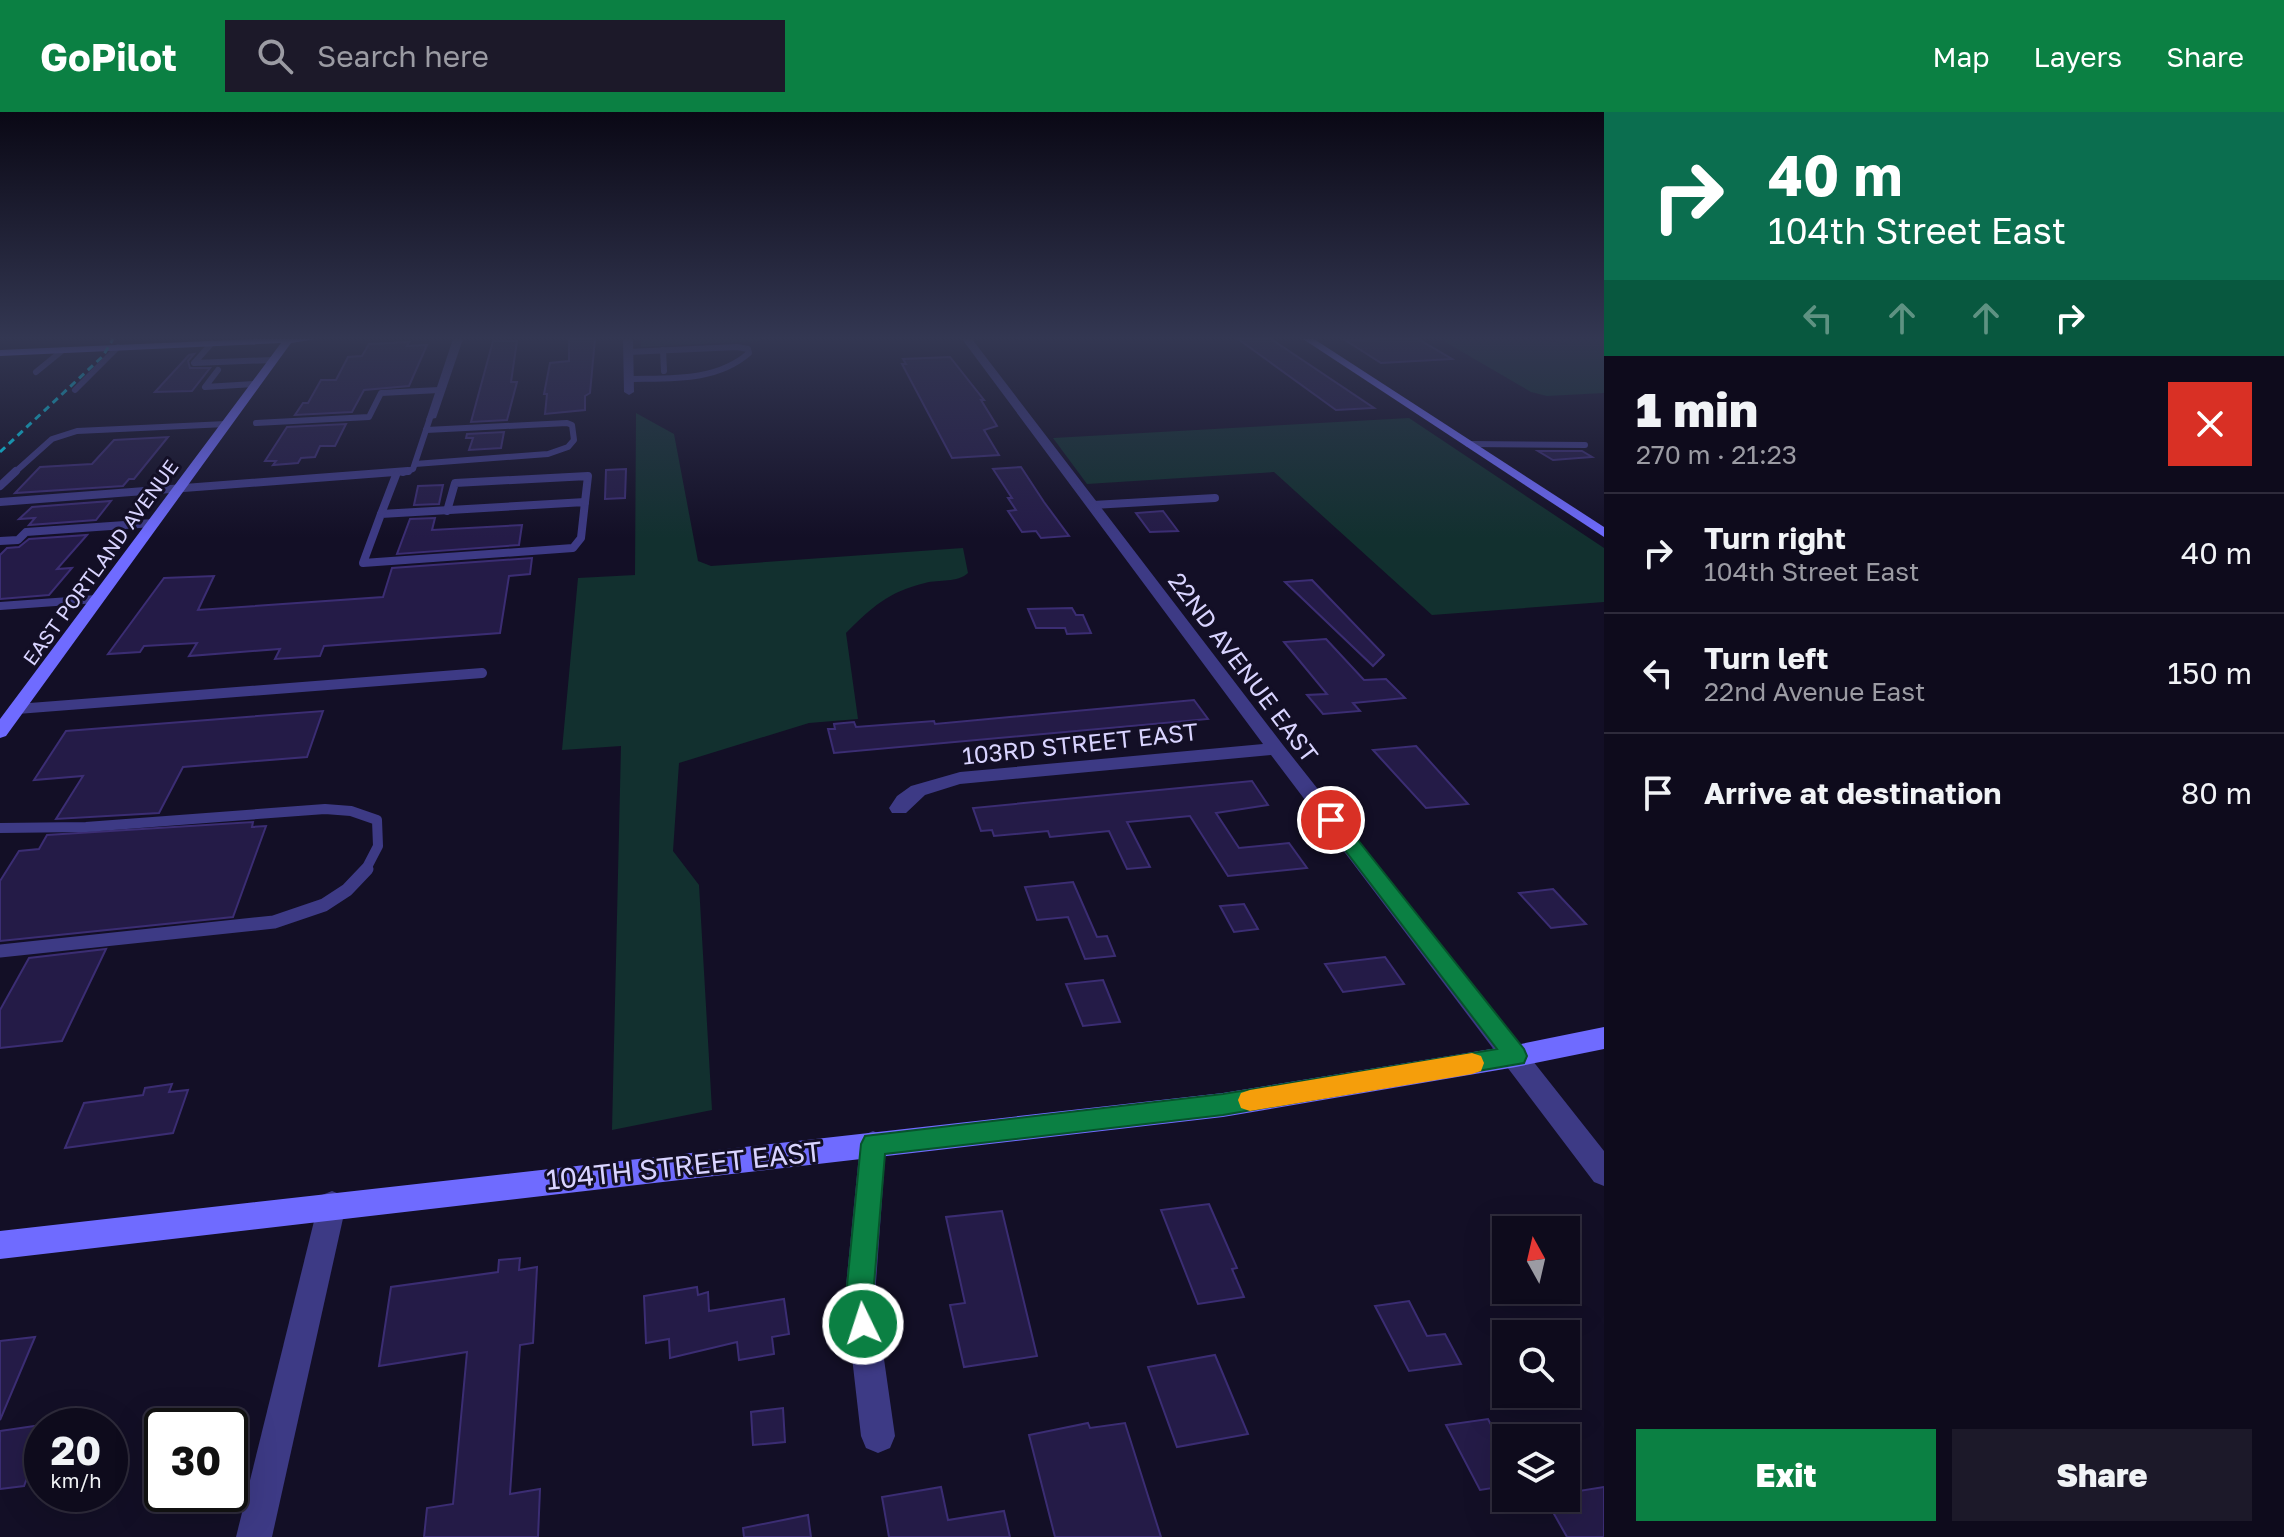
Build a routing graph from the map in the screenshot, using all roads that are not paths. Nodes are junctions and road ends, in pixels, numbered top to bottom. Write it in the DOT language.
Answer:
graph roads {
  1 [pos="239,406"];
  2 [pos="375,406"];
  3 [pos="434,406"];
  4 [pos="1017,406"];
  5 [pos="1409,406"];
  6 [pos="430,418"];
  7 [pos="256,423"];
  8 [pos="226,424"];
  9 [pos="426,430"];
  10 [pos="1468,444"];
  11 [pos="1585,445"];
  12 [pos="415,464"];
  13 [pos="396,475"];
  14 [pos="0,486"];
  15 [pos="175,493"];
  16 [pos="1215,498"];
  17 [pos="0,502"];
  18 [pos="585,502"];
  19 [pos="1093,505"];
  20 [pos="447,511"];
  21 [pos="381,514"];
  22 [pos="153,523"];
  23 [pos="1604,533"];
  24 [pos="0,541"];
  25 [pos="97,599"];
  26 [pos="0,606"];
  27 [pos="482,673"];
  28 [pos="17,709"];
  29 [pos="0,732"];
  30 [pos="1276,749"];
  31 [pos="899,808"];
  32 [pos="0,828"];
  33 [pos="0,951"];
  34 [pos="1604,1038"];
  35 [pos="1516,1056"];
  36 [pos="873,1144"];
  37 [pos="1604,1173"];
  38 [pos="332,1205"];
  39 [pos="0,1245"];
  40 [pos="878,1436"];
  41 [pos="254,1537"];
  1 -- 8 [label="street, EAST PORTLAND AVENUE"];
  2 -- 7 [label="lane"];
  3 -- 6 [label="street"];
  4 -- 19 [label="street, 22ND AVENUE EAST"];
  5 -- 10 [label="street"];
  6 -- 9 [label="lane"];
  8 -- 14 [label="lane"];
  8 -- 15 [label="street, EAST PORTLAND AVENUE"];
  9 -- 12 [label="lane"];
  9 -- 12 [label="lane"];
  10 -- 11 [label="lane"];
  10 -- 23 [label="street"];
  12 -- 13 [label="lane"];
  13 -- 15 [label="lane"];
  13 -- 21 [label="lane"];
  15 -- 17 [label="lane"];
  15 -- 22 [label="street, EAST PORTLAND AVENUE"];
  16 -- 19 [label="lane"];
  18 -- 20 [label="lane"];
  18 -- 20 [label="lane"];
  18 -- 21 [label="lane"];
  19 -- 30 [label="street, 22ND AVENUE EAST"];
  20 -- 21 [label="lane"];
  22 -- 24 [label="lane"];
  22 -- 25 [label="street, EAST PORTLAND AVENUE"];
  25 -- 26 [label="lane"];
  25 -- 28 [label="street, EAST PORTLAND AVENUE"];
  27 -- 28 [label="lane"];
  28 -- 29 [label="street, EAST PORTLAND AVENUE"];
  30 -- 31 [label="street, 103RD STREET EAST"];
  30 -- 35 [label="street, 22ND AVENUE EAST"];
  32 -- 33 [label="lane"];
  34 -- 35 [label="street, 104TH STREET EAST"];
  35 -- 36 [label="street, 104TH STREET EAST"];
  35 -- 37 [label="street, 22ND AVENUE EAST"];
  36 -- 38 [label="street, 104TH STREET EAST"];
  36 -- 40 [label="street"];
  38 -- 39 [label="street, 104TH STREET EAST"];
  38 -- 41 [label="street"];
}
